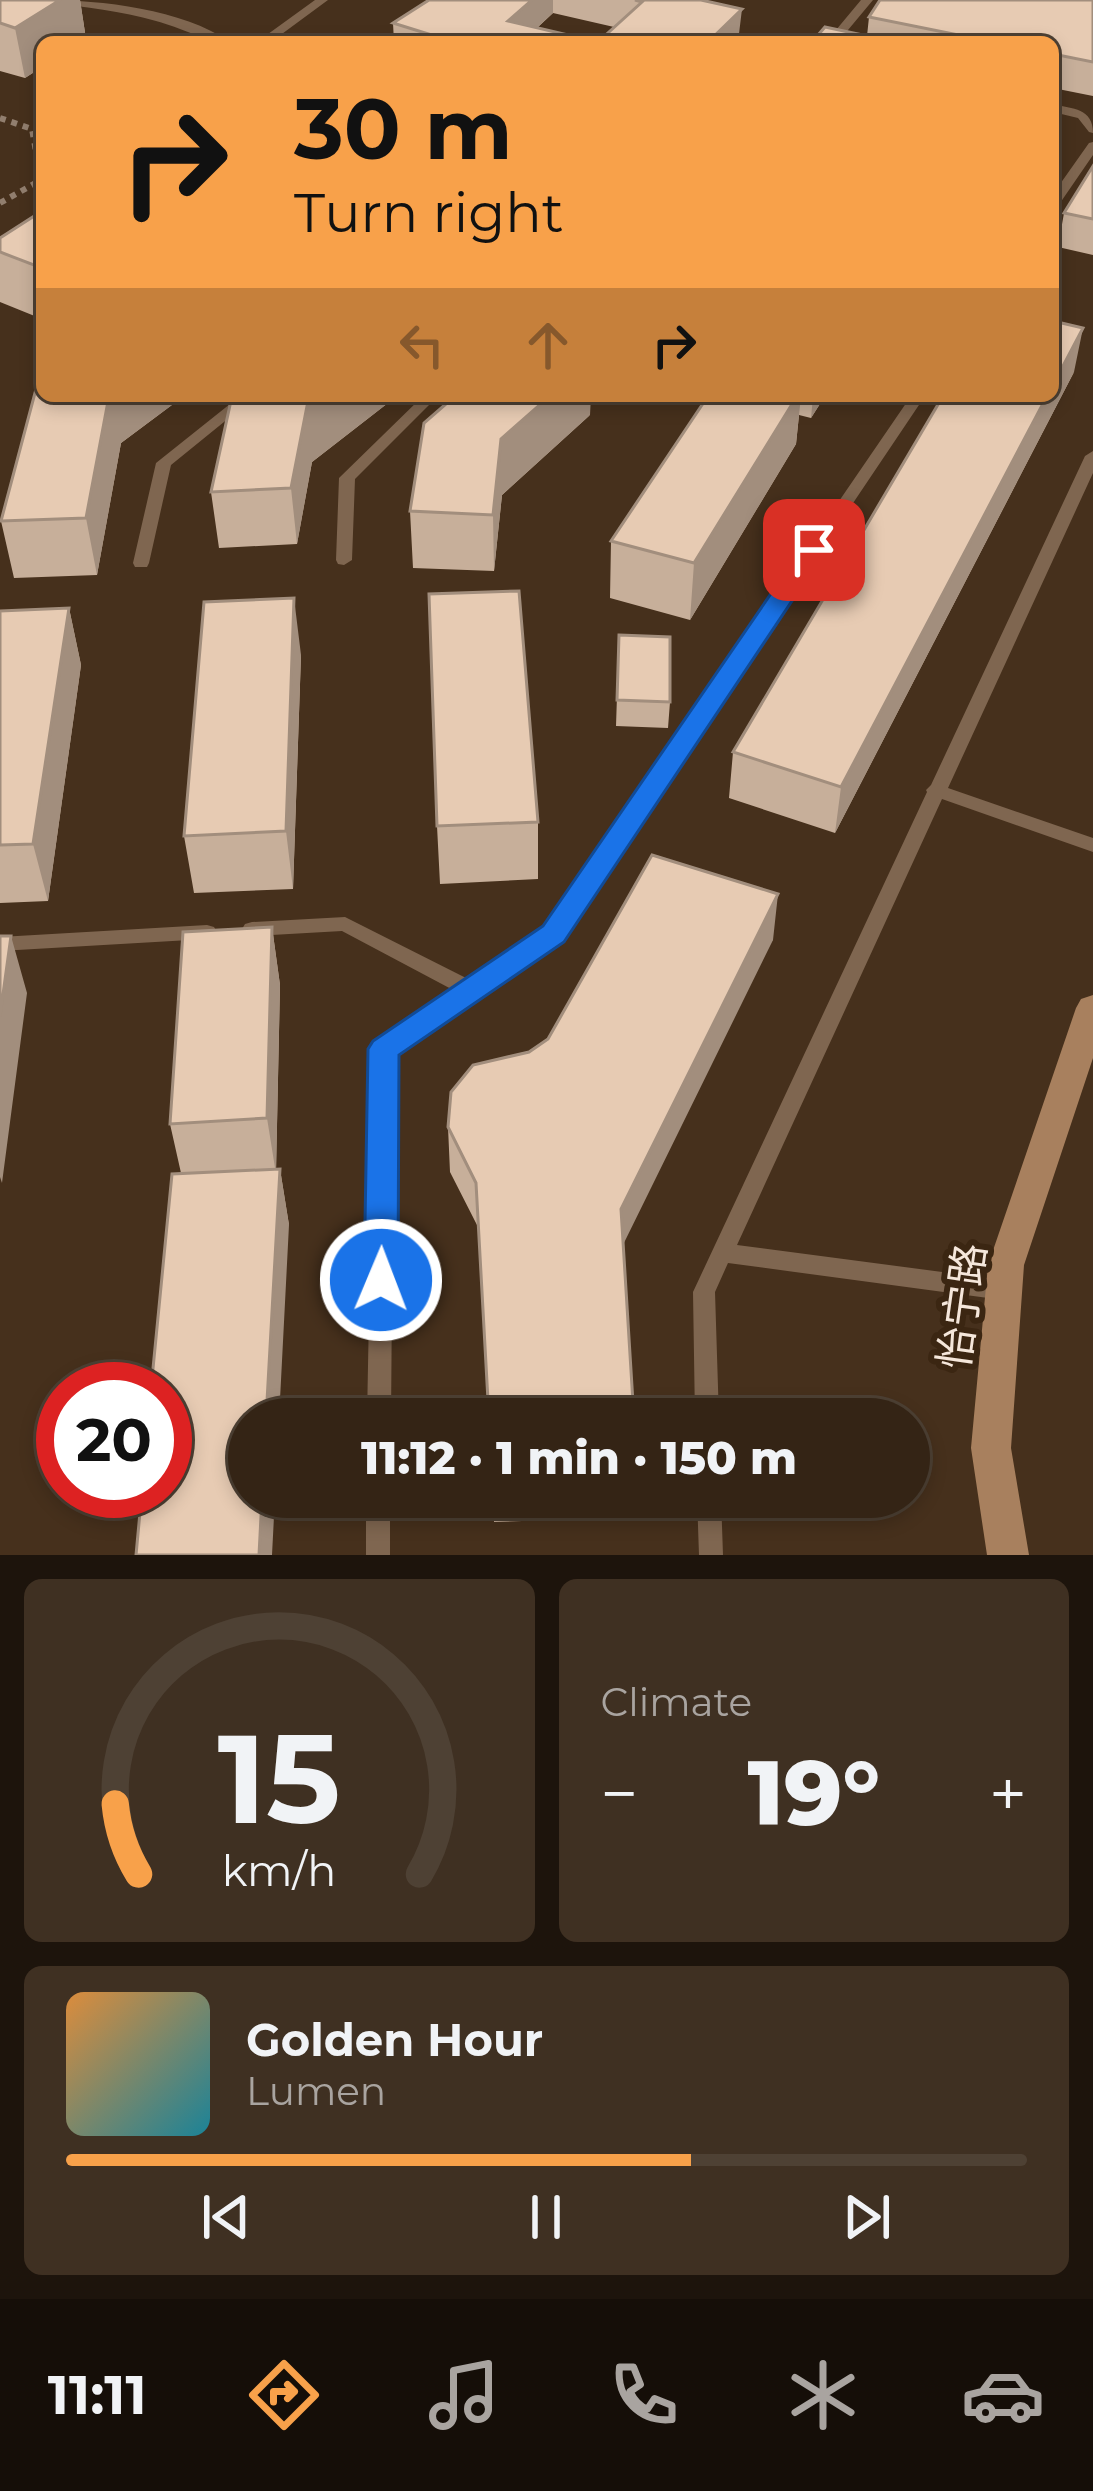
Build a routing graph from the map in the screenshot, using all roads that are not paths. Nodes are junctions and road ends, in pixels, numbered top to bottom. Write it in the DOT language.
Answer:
graph roads {
  1 [pos="50,0"];
  2 [pos="322,0"];
  3 [pos="867,0"];
  4 [pos="210,36"];
  5 [pos="271,36"];
  6 [pos="837,36"];
  7 [pos="1059,109"];
  8 [pos="1093,129"];
  9 [pos="1093,146"];
  10 [pos="1059,194"];
  11 [pos="241,402"];
  12 [pos="425,402"];
  13 [pos="914,402"];
  14 [pos="1093,456"];
  15 [pos="344,560"];
  16 [pos="141,563"];
  17 [pos="935,790"];
  18 [pos="1093,844"];
  19 [pos="0,944"];
  20 [pos="471,990"];
  21 [pos="1091,1019"];
  22 [pos="722,1253"];
  23 [pos="1003,1290"];
  24 [pos="379,1398"];
  25 [pos="707,1398"];
  26 [pos="378,1518"];
  27 [pos="710,1518"];
  28 [pos="378,1555"];
  29 [pos="711,1555"];
  30 [pos="1008,1555"];
  1 -- 4 [label="lane"];
  2 -- 5 [label="lane"];
  3 -- 6 [label="lane"];
  7 -- 8 [label="lane"];
  9 -- 10 [label="lane"];
  11 -- 16 [label="lane"];
  12 -- 15 [label="lane"];
  13 -- 20 [label="lane"];
  14 -- 17 [label="lane"];
  17 -- 18 [label="lane"];
  17 -- 22 [label="lane"];
  19 -- 20 [label="lane"];
  20 -- 24 [label="lane"];
  21 -- 23 [label="street, 怡宁路"];
  22 -- 23 [label="lane"];
  22 -- 25 [label="lane"];
  23 -- 30 [label="street, 怡宁路"];
  26 -- 28 [label="lane"];
  27 -- 29 [label="lane"];
}
